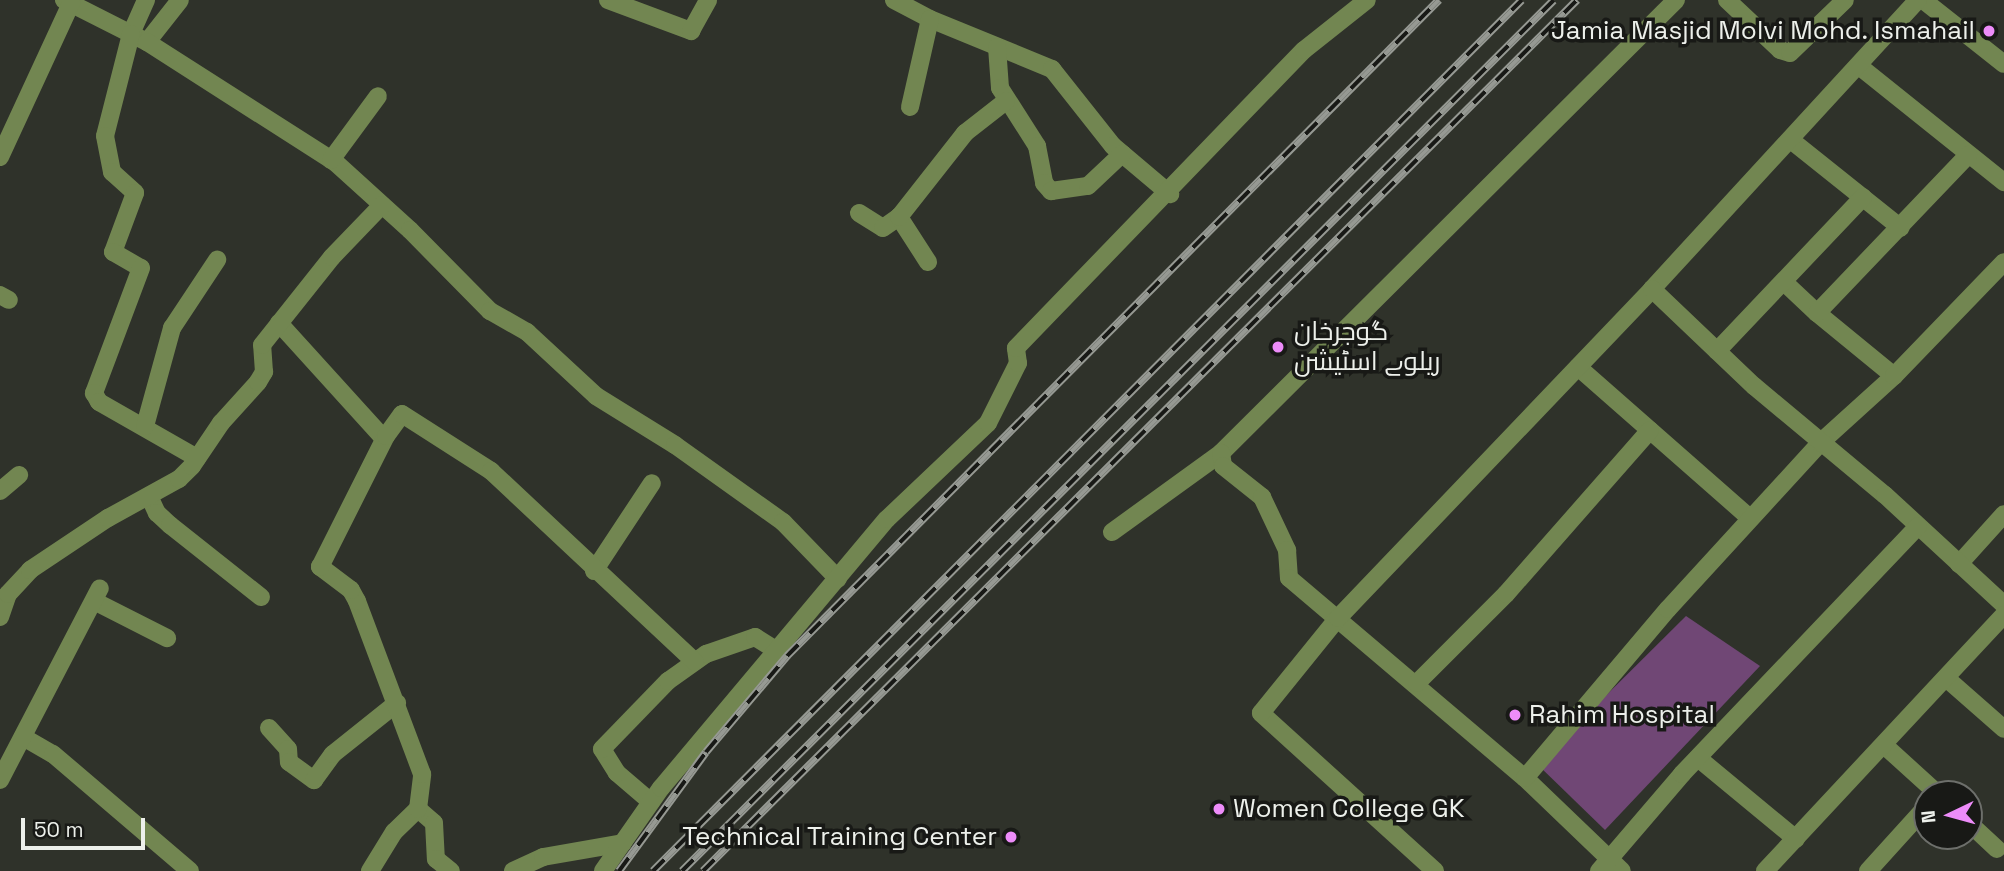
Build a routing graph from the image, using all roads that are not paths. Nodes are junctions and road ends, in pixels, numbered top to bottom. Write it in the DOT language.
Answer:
graph roads {
  1 [pos="146,0"];
  2 [pos="180,0"];
  3 [pos="608,0"];
  4 [pos="708,0"];
  5 [pos="894,0"];
  6 [pos="1367,0"];
  7 [pos="1676,0"];
  8 [pos="1727,0"];
  9 [pos="1845,0"];
  10 [pos="1920,0"];
  11 [pos="67,2"];
  12 [pos="930,19"];
  13 [pos="139,38"];
  14 [pos="997,47"];
  15 [pos="2004,64"];
  16 [pos="1859,66"];
  17 [pos="378,96"];
  18 [pos="1006,101"];
  19 [pos="910,107"];
  20 [pos="1792,141"];
  21 [pos="1122,154"];
  22 [pos="1968,155"];
  23 [pos="0,157"];
  24 [pos="331,160"];
  25 [pos="2004,182"];
  26 [pos="1170,194"];
  27 [pos="1863,197"];
  28 [pos="382,205"];
  29 [pos="859,213"];
  30 [pos="899,217"];
  31 [pos="1901,228"];
  32 [pos="217,260"];
  33 [pos="928,262"];
  34 [pos="2004,262"];
  35 [pos="1785,282"];
  36 [pos="1652,289"];
  37 [pos="1817,313"];
  38 [pos="279,323"];
  39 [pos="1717,351"];
  40 [pos="1578,367"];
  41 [pos="1894,376"];
  42 [pos="145,426"];
  43 [pos="1650,430"];
  44 [pos="384,439"];
  45 [pos="1821,443"];
  46 [pos="1221,453"];
  47 [pos="197,458"];
  48 [pos="19,475"];
  49 [pos="652,483"];
  50 [pos="0,492"];
  51 [pos="149,496"];
  52 [pos="2004,514"];
  53 [pos="1751,518"];
  54 [pos="1918,526"];
  55 [pos="1112,532"];
  56 [pos="1959,564"];
  57 [pos="594,571"];
  58 [pos="838,579"];
  59 [pos="261,597"];
  60 [pos="2004,605"];
  61 [pos="2004,615"];
  62 [pos="0,617"];
  63 [pos="1338,618"];
  64 [pos="167,638"];
  65 [pos="779,652"];
  66 [pos="695,662"];
  67 [pos="1946,678"];
  68 [pos="1417,683"];
  69 [pos="397,703"];
  70 [pos="269,728"];
  71 [pos="2004,729"];
  72 [pos="23,737"];
  73 [pos="1885,746"];
  74 [pos="1698,758"];
  75 [pos="1525,778"];
  76 [pos="0,780"];
  77 [pos="1922,780"];
  78 [pos="651,802"];
  79 [pos="418,809"];
  80 [pos="1913,821"];
  81 [pos="1983,836"];
  82 [pos="1796,839"];
  83 [pos="623,843"];
  84 [pos="1997,849"];
  85 [pos="1610,867"];
  86 [pos="190,871"];
  87 [pos="370,871"];
  88 [pos="451,871"];
  89 [pos="513,871"];
  90 [pos="603,871"];
  91 [pos="1435,871"];
  92 [pos="1765,871"];
  93 [pos="1868,871"];
  1 -- 13 [label="street"];
  2 -- 13 [label="street"];
  3 -- 4 [label="street"];
  5 -- 12 [label="street"];
  6 -- 26 [label="street"];
  7 -- 46 [label="street"];
  8 -- 9 [label="street"];
  10 -- 15 [label="street"];
  10 -- 16 [label="street"];
  11 -- 13 [label="street"];
  11 -- 23 [label="street"];
  12 -- 14 [label="street"];
  12 -- 19 [label="street"];
  13 -- 24 [label="street"];
  13 -- 42 [label="street"];
  14 -- 18 [label="street"];
  14 -- 21 [label="street"];
  16 -- 20 [label="street"];
  16 -- 22 [label="street"];
  17 -- 24 [label="street"];
  18 -- 21 [label="street"];
  18 -- 30 [label="street"];
  20 -- 27 [label="street"];
  20 -- 36 [label="street"];
  21 -- 26 [label="street"];
  22 -- 25 [label="street"];
  22 -- 31 [label="street"];
  24 -- 28 [label="street"];
  26 -- 58 [label="street"];
  27 -- 31 [label="street"];
  27 -- 35 [label="street"];
  28 -- 38 [label="street"];
  28 -- 58 [label="street"];
  29 -- 30 [label="street"];
  30 -- 33 [label="street"];
  31 -- 37 [label="street"];
  32 -- 42 [label="street"];
  34 -- 41 [label="street"];
  35 -- 37 [label="street"];
  35 -- 39 [label="street"];
  36 -- 39 [label="street"];
  36 -- 40 [label="street"];
  37 -- 41 [label="street"];
  38 -- 44 [label="street"];
  38 -- 47 [label="street"];
  39 -- 45 [label="street"];
  40 -- 43 [label="street"];
  40 -- 63 [label="street"];
  41 -- 45 [label="street"];
  42 -- 47 [label="street"];
  43 -- 53 [label="street"];
  43 -- 68 [label="street"];
  44 -- 57 [label="street"];
  44 -- 69 [label="street"];
  45 -- 53 [label="street"];
  45 -- 54 [label="street"];
  46 -- 55 [label="street"];
  46 -- 63 [label="street"];
  47 -- 51 [label="street"];
  48 -- 50 [label="street"];
  49 -- 57 [label="street"];
  51 -- 59 [label="street"];
  51 -- 62 [label="street"];
  52 -- 56 [label="street"];
  53 -- 75 [label="street"];
  54 -- 56 [label="street"];
  54 -- 74 [label="street"];
  56 -- 60 [label="street"];
  57 -- 66 [label="street"];
  58 -- 65 [label="street"];
  61 -- 67 [label="street"];
  63 -- 68 [label="street"];
  63 -- 91 [label="street"];
  64 -- 72 [label="street"];
  65 -- 66 [label="street"];
  65 -- 78 [label="street"];
  66 -- 78 [label="street"];
  67 -- 71 [label="street"];
  67 -- 73 [label="street"];
  68 -- 75 [label="street"];
  69 -- 70 [label="street"];
  69 -- 79 [label="street"];
  72 -- 76 [label="street"];
  72 -- 86 [label="street"];
  73 -- 77 [label="street"];
  73 -- 82 [label="street"];
  74 -- 82 [label="street"];
  74 -- 85 [label="street"];
  75 -- 85 [label="street"];
  78 -- 83 [label="street"];
  79 -- 87 [label="street"];
  79 -- 88 [label="street"];
  80 -- 93 [label="street"];
  81 -- 84 [label="street"];
  82 -- 92 [label="street"];
  83 -- 89 [label="street"];
  83 -- 90 [label="street"];
}
